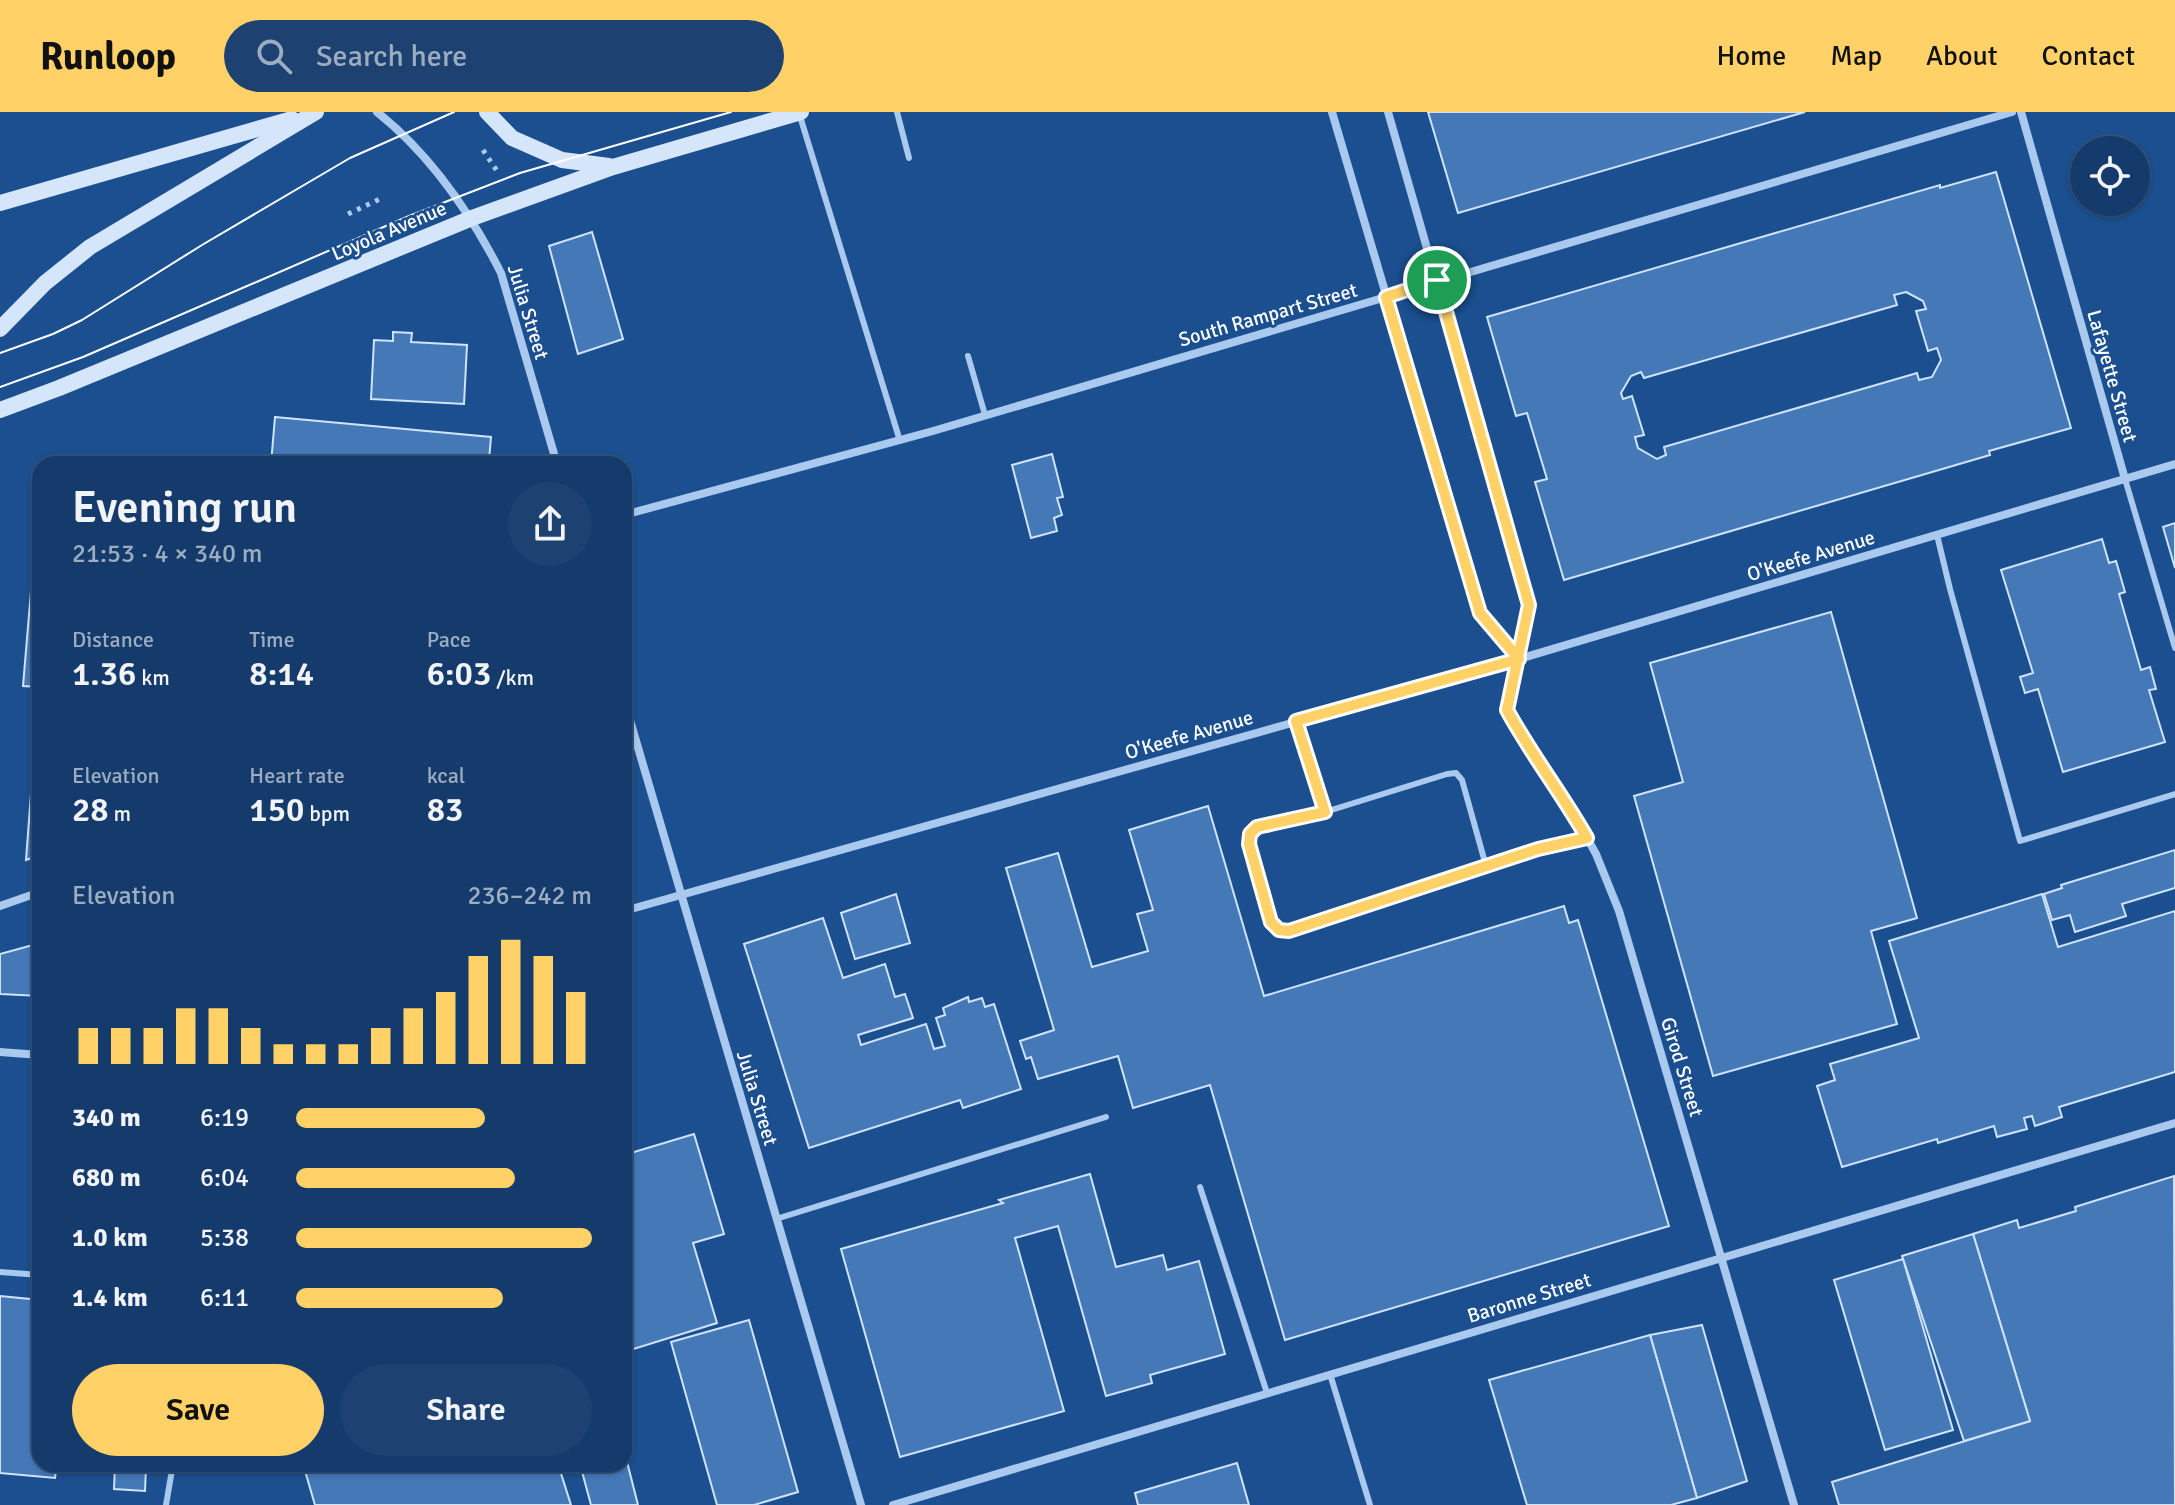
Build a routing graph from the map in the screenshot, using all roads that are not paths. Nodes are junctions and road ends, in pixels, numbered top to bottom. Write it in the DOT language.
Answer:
graph roads {
  1 [pos="316,112"];
  2 [pos="377,112"];
  3 [pos="487,112"];
  4 [pos="800,112"];
  5 [pos="897,112"];
  6 [pos="1332,112"];
  7 [pos="1388,112"];
  8 [pos="2012,112"];
  9 [pos="2021,112"];
  10 [pos="909,158"];
  11 [pos="613,167"];
  12 [pos="0,203"];
  13 [pos="472,218"];
  14 [pos="1437,280"];
  15 [pos="1386,297"];
  16 [pos="0,329"];
  17 [pos="968,356"];
  18 [pos="0,410"];
  19 [pos="985,415"];
  20 [pos="900,441"];
  21 [pos="555,456"];
  22 [pos="2175,464"];
  23 [pos="2125,479"];
  24 [pos="632,513"];
  25 [pos="1937,535"];
  26 [pos="2175,648"];
  27 [pos="1519,659"];
  28 [pos="1296,721"];
  29 [pos="632,728"];
  30 [pos="2175,794"];
  31 [pos="1325,812"];
  32 [pos="1587,838"];
  33 [pos="1486,866"];
  34 [pos="680,894"];
  35 [pos="32,895"];
  36 [pos="0,906"];
  37 [pos="632,909"];
  38 [pos="0,1052"];
  39 [pos="32,1054"];
  40 [pos="1106,1117"];
  41 [pos="2175,1123"];
  42 [pos="1200,1187"];
  43 [pos="776,1219"];
  44 [pos="1722,1257"];
  45 [pos="0,1272"];
  46 [pos="32,1274"];
  47 [pos="1330,1374"];
  48 [pos="1267,1393"];
  49 [pos="172,1472"];
  50 [pos="166,1505"];
  51 [pos="861,1505"];
  52 [pos="893,1505"];
  53 [pos="1370,1505"];
  54 [pos="1794,1505"];
  1 -- 12 [label="main road"];
  1 -- 16 [label="main road"];
  2 -- 13 [label="street, Julia Street"];
  3 -- 11 [label="main road"];
  4 -- 11 [label="main road, Loyola Avenue"];
  4 -- 20 [label="lane"];
  5 -- 10 [label="lane"];
  6 -- 15 [label="street"];
  7 -- 14 [label="street, Girod Street"];
  8 -- 14 [label="street, South Rampart Street"];
  9 -- 23 [label="street, Lafayette Street"];
  11 -- 13 [label="main road, Loyola Avenue"];
  13 -- 18 [label="main road, Loyola Avenue"];
  13 -- 21 [label="street, Julia Street"];
  14 -- 15 [label="street, South Rampart Street"];
  14 -- 27 [label="street, Girod Street"];
  15 -- 19 [label="street, South Rampart Street"];
  15 -- 27 [label="street"];
  17 -- 19 [label="lane"];
  19 -- 20 [label="street, South Rampart Street"];
  20 -- 24 [label="street, South Rampart Street"];
  22 -- 23 [label="street, O'Keefe Avenue"];
  23 -- 25 [label="street, O'Keefe Avenue"];
  23 -- 26 [label="lane, Lafayette Street"];
  25 -- 27 [label="street, O'Keefe Avenue"];
  25 -- 30 [label="lane"];
  27 -- 28 [label="street, O'Keefe Avenue"];
  27 -- 32 [label="street, Girod Street"];
  28 -- 31 [label="lane"];
  28 -- 34 [label="street, O'Keefe Avenue"];
  29 -- 34 [label="street, Julia Street"];
  31 -- 33 [label="lane"];
  31 -- 33 [label="lane"];
  32 -- 33 [label="lane"];
  32 -- 44 [label="street, Girod Street"];
  34 -- 37 [label="street, O'Keefe Avenue"];
  34 -- 43 [label="street, Julia Street"];
  35 -- 36 [label="street"];
  38 -- 39 [label="street"];
  40 -- 43 [label="lane"];
  41 -- 44 [label="street, Baronne Street"];
  42 -- 48 [label="lane"];
  43 -- 51 [label="street, Julia Street"];
  44 -- 47 [label="street, Baronne Street"];
  44 -- 54 [label="street, Girod Street"];
  45 -- 46 [label="lane"];
  47 -- 48 [label="street, Baronne Street"];
  47 -- 53 [label="lane"];
  48 -- 52 [label="street, Baronne Street"];
  49 -- 50 [label="lane"];
}
